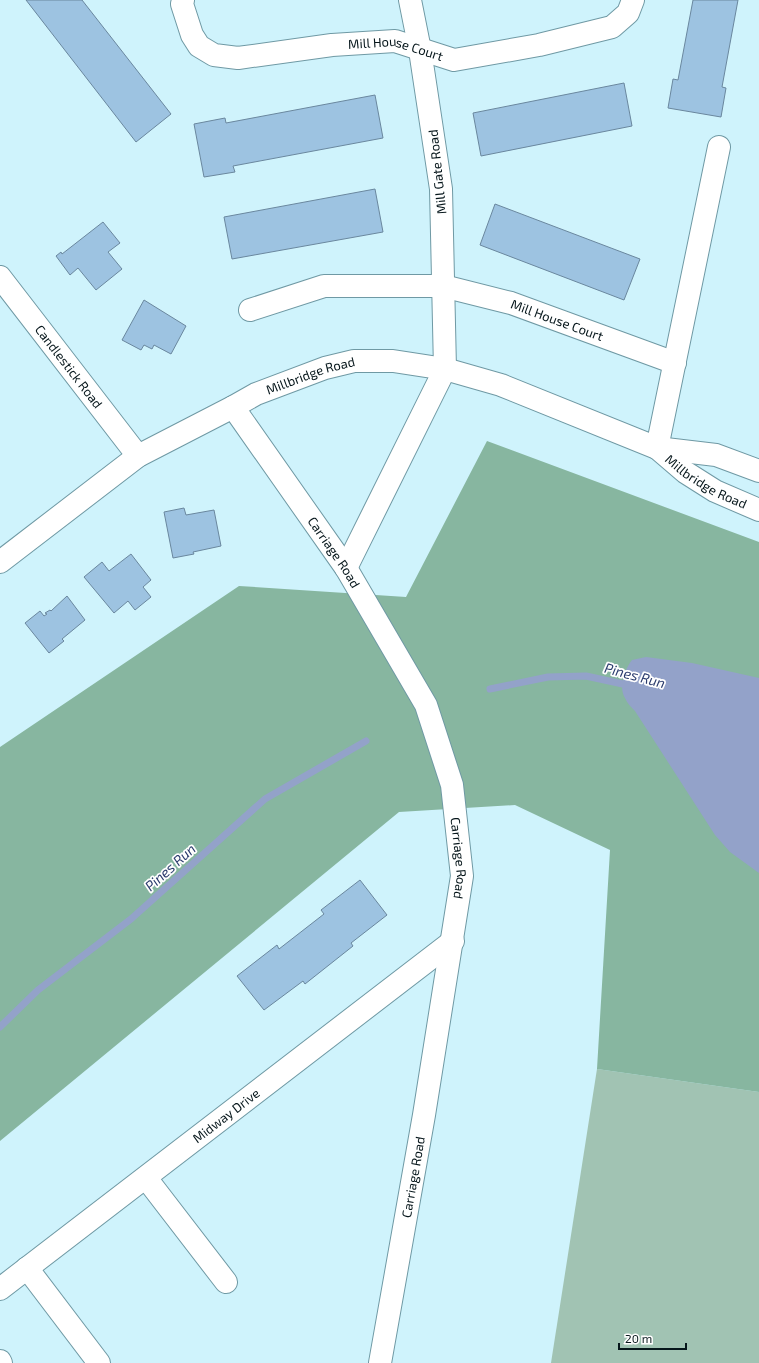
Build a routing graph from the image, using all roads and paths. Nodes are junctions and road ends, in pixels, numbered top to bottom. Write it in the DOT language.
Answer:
graph roads {
  1 [pos="410,0"];
  2 [pos="633,0"];
  3 [pos="184,8"];
  4 [pos="420,50"];
  5 [pos="719,147"];
  6 [pos="0,277"];
  7 [pos="444,286"];
  8 [pos="250,310"];
  9 [pos="675,363"];
  10 [pos="445,369"];
  11 [pos="233,408"];
  12 [pos="657,448"];
  13 [pos="138,456"];
  14 [pos="759,471"];
  15 [pos="759,510"];
  16 [pos="0,562"];
  17 [pos="346,568"];
  18 [pos="453,941"];
  19 [pos="146,1178"];
  20 [pos="27,1268"];
  21 [pos="226,1282"];
  22 [pos="0,1289"];
  23 [pos="99,1363"];
  24 [pos="380,1363"];
  1 -- 4 [label="street, Mill Gate Road"];
  2 -- 4 [label="street, Mill House Court"];
  3 -- 4 [label="street, Mill House Court"];
  4 -- 7 [label="street, Mill Gate Road"];
  5 -- 9 [label="street"];
  6 -- 13 [label="street, Candlestick Road"];
  7 -- 8 [label="street, Mill House Court"];
  7 -- 9 [label="street, Mill House Court"];
  7 -- 10 [label="street, Mill Gate Road"];
  9 -- 12 [label="street"];
  10 -- 11 [label="street, Millbridge Road"];
  10 -- 12 [label="street, Millbridge Road"];
  10 -- 17 [label="street"];
  11 -- 13 [label="street, Millbridge Road"];
  11 -- 17 [label="street, Carriage Road"];
  12 -- 14 [label="street, Millbridge Road"];
  12 -- 15 [label="street, Millbridge Road"];
  13 -- 16 [label="street, Millbridge Road"];
  17 -- 18 [label="street, Carriage Road"];
  18 -- 19 [label="street, Midway Drive"];
  18 -- 24 [label="street, Carriage Road"];
  19 -- 20 [label="street, Midway Drive"];
  19 -- 21 [label="street"];
  20 -- 22 [label="street, Midway Drive"];
  20 -- 23 [label="street"];
}
